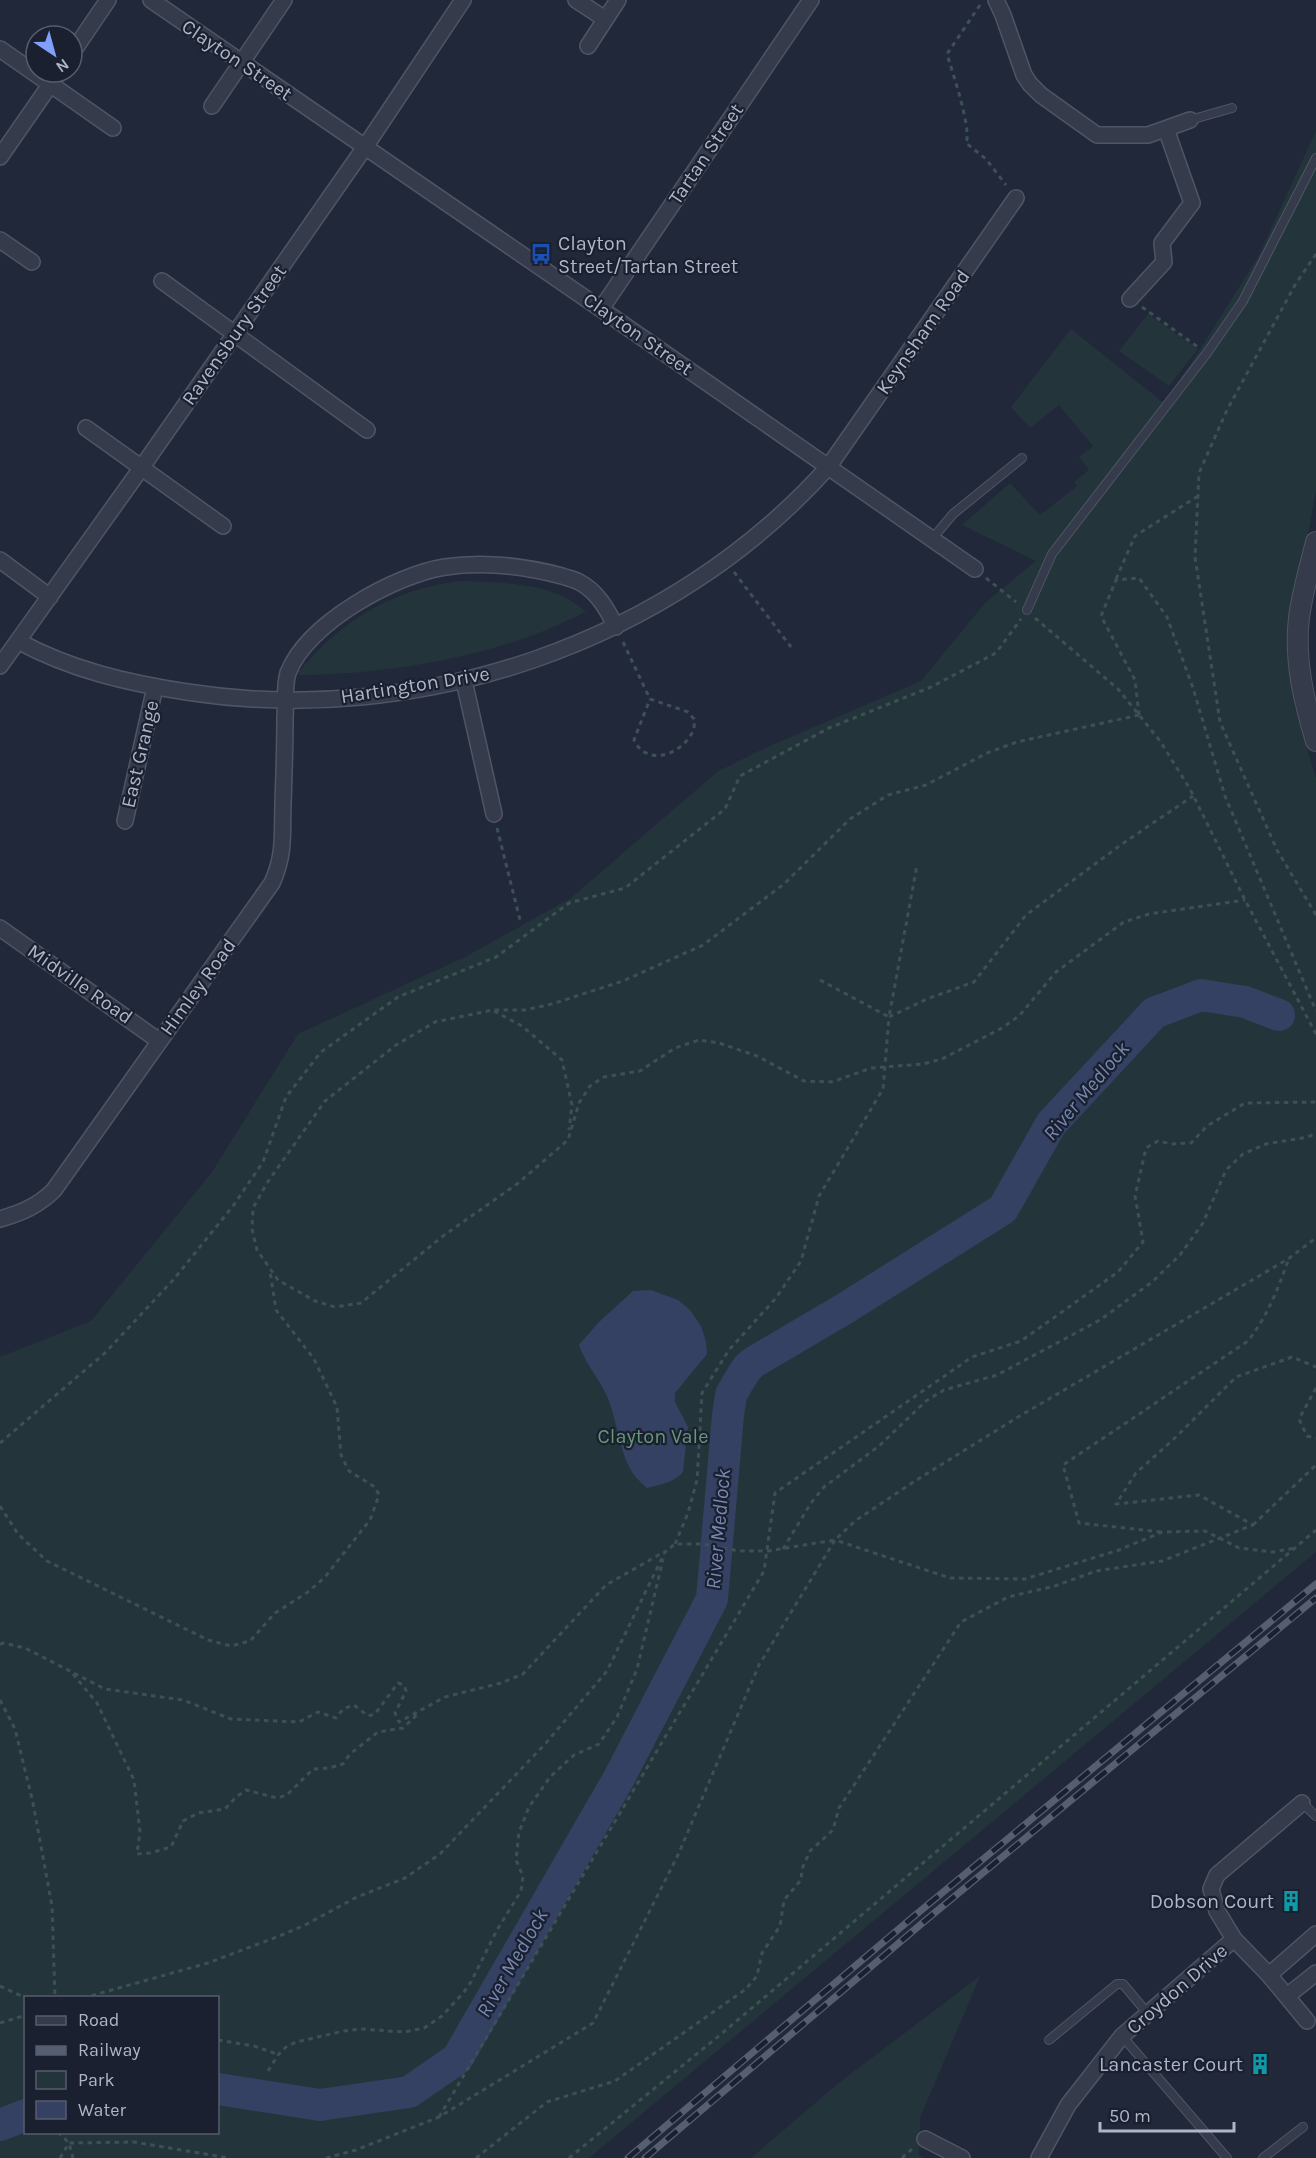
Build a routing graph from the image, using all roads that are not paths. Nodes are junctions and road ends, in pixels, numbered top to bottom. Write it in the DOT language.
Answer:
graph roads {
  1 [pos="108,0"];
  2 [pos="150,0"];
  3 [pos="284,0"];
  4 [pos="463,0"];
  5 [pos="576,0"];
  6 [pos="618,0"];
  7 [pos="811,0"];
  8 [pos="996,0"];
  9 [pos="605,19"];
  10 [pos="84,35"];
  11 [pos="588,46"];
  12 [pos="0,49"];
  13 [pos="24,62"];
  14 [pos="241,63"];
  15 [pos="51,84"];
  16 [pos="62,84"];
  17 [pos="212,106"];
  18 [pos="1232,108"];
  19 [pos="1190,120"];
  20 [pos="113,128"];
  21 [pos="1166,129"];
  22 [pos="365,147"];
  23 [pos="0,157"];
  24 [pos="1316,158"];
  25 [pos="1016,198"];
  26 [pos="0,240"];
  27 [pos="32,262"];
  28 [pos="162,281"];
  29 [pos="1130,299"];
  30 [pos="601,309"];
  31 [pos="235,335"];
  32 [pos="86,428"];
  33 [pos="367,430"];
  34 [pos="1022,458"];
  35 [pos="829,466"];
  36 [pos="142,467"];
  37 [pos="223,526"];
  38 [pos="932,539"];
  39 [pos="1316,542"];
  40 [pos="0,560"];
  41 [pos="975,569"];
  42 [pos="50,597"];
  43 [pos="1027,610"];
  44 [pos="616,627"];
  45 [pos="18,641"];
  46 [pos="0,666"];
  47 [pos="464,681"];
  48 [pos="155,687"];
  49 [pos="286,701"];
  50 [pos="1316,741"];
  51 [pos="494,814"];
  52 [pos="125,821"];
  53 [pos="0,928"];
  54 [pos="159,1041"];
  55 [pos="0,1219"];
  56 [pos="1302,1803"];
  57 [pos="1316,1816"];
  58 [pos="1316,1934"];
  59 [pos="1234,1938"];
  60 [pos="1316,1973"];
  61 [pos="1269,1975"];
  62 [pos="1287,1996"];
  63 [pos="1148,2014"];
  64 [pos="1307,2021"];
  65 [pos="1122,2036"];
  66 [pos="1049,2040"];
  67 [pos="1303,2127"];
  68 [pos="925,2139"];
  69 [pos="962,2158"];
  70 [pos="1039,2158"];
  71 [pos="1227,2158"];
  72 [pos="1263,2158"];
  1 -- 10 [label="street"];
  2 -- 14 [label="street, Clayton Street"];
  3 -- 14 [label="street"];
  4 -- 22 [label="street, Ravensbury Street"];
  5 -- 9 [label="street"];
  6 -- 9 [label="street"];
  7 -- 30 [label="street, Tartan Street"];
  8 -- 21 [label="street"];
  9 -- 11 [label="street"];
  12 -- 13 [label="street"];
  14 -- 17 [label="street"];
  14 -- 22 [label="street, Clayton Street"];
  15 -- 23 [label="street"];
  16 -- 20 [label="street"];
  18 -- 19 [label="lane"];
  19 -- 21 [label="street"];
  21 -- 29 [label="street"];
  22 -- 30 [label="street, Clayton Street"];
  22 -- 31 [label="street, Ravensbury Street"];
  24 -- 43 [label="lane"];
  25 -- 35 [label="street, Keynsham Road"];
  26 -- 27 [label="street"];
  28 -- 31 [label="street"];
  30 -- 35 [label="street, Clayton Street"];
  31 -- 33 [label="street"];
  31 -- 36 [label="street, Ravensbury Street"];
  32 -- 36 [label="street"];
  34 -- 38 [label="lane"];
  35 -- 38 [label="street, Clayton Street"];
  35 -- 44 [label="street, Hartington Drive"];
  36 -- 37 [label="street"];
  36 -- 42 [label="street, Ravensbury Street"];
  38 -- 41 [label="street, Clayton Street"];
  39 -- 50 [label="street"];
  40 -- 42 [label="street"];
  42 -- 45 [label="street, Ravensbury Street"];
  44 -- 47 [label="street, Hartington Drive"];
  44 -- 49 [label="street, Himley Road"];
  45 -- 46 [label="street, Ravensbury Street"];
  45 -- 48 [label="street, Hartington Drive"];
  47 -- 49 [label="street, Hartington Drive"];
  47 -- 51 [label="street"];
  48 -- 49 [label="street, Hartington Drive"];
  48 -- 52 [label="street, East Grange"];
  49 -- 54 [label="street, Himley Road"];
  53 -- 54 [label="street, Midville Road"];
  54 -- 55 [label="street, Himley Road"];
  56 -- 57 [label="lane"];
  56 -- 59 [label="street, Croydon Drive"];
  58 -- 61 [label="street"];
  59 -- 61 [label="street, Croydon Drive"];
  59 -- 63 [label="street, Croydon Drive"];
  60 -- 62 [label="street"];
  61 -- 62 [label="street, Croydon Drive"];
  62 -- 64 [label="street, Croydon Drive"];
  63 -- 65 [label="street, Croydon Drive"];
  63 -- 66 [label="lane"];
  65 -- 70 [label="street, Croydon Drive"];
  65 -- 71 [label="lane"];
  67 -- 72 [label="lane"];
  68 -- 69 [label="street"];
}
